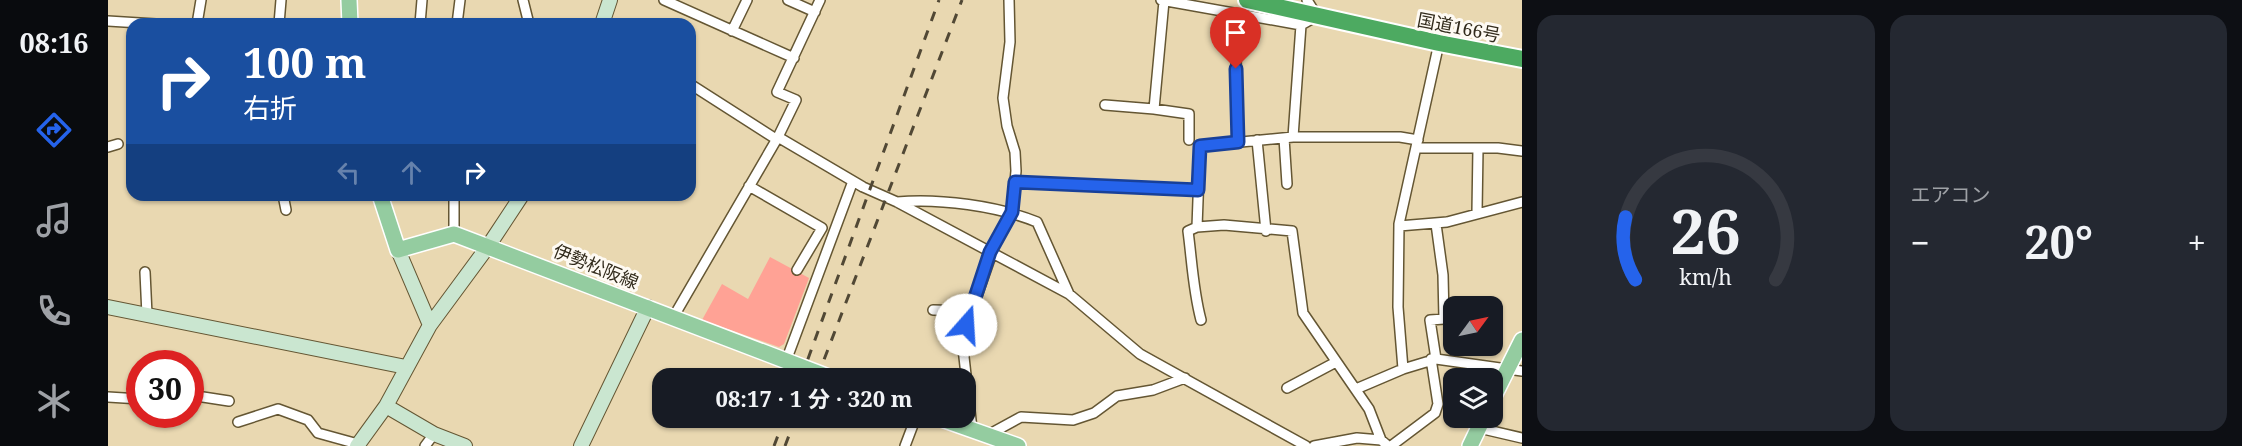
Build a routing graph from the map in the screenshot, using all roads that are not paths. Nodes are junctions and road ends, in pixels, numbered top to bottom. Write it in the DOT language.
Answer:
graph roads {
  1 [pos="201,0"];
  2 [pos="280,0"];
  3 [pos="349,0"];
  4 [pos="422,0"];
  5 [pos="460,0"];
  6 [pos="523,0"];
  7 [pos="610,0"];
  8 [pos="664,0"];
  9 [pos="747,0"];
  10 [pos="788,0"];
  11 [pos="820,0"];
  12 [pos="1009,0"];
  13 [pos="1163,0"];
  14 [pos="1247,0"];
  15 [pos="1307,0"];
  16 [pos="814,12"];
  17 [pos="1235,14"];
  18 [pos="1317,16"];
  19 [pos="198,18"];
  20 [pos="279,18"];
  21 [pos="350,18"];
  22 [pos="420,18"];
  23 [pos="458,18"];
  24 [pos="528,18"];
  25 [pos="604,18"];
  26 [pos="108,21"];
  27 [pos="126,22"];
  28 [pos="1301,25"];
  29 [pos="732,32"];
  30 [pos="1438,43"];
  31 [pos="794,58"];
  32 [pos="1522,59"];
  33 [pos="696,88"];
  34 [pos="1105,105"];
  35 [pos="1154,109"];
  36 [pos="777,138"];
  37 [pos="1288,138"];
  38 [pos="1189,140"];
  39 [pos="1257,140"];
  40 [pos="1238,142"];
  41 [pos="1417,144"];
  42 [pos="1478,148"];
  43 [pos="1522,151"];
  44 [pos="853,181"];
  45 [pos="1015,182"];
  46 [pos="1287,184"];
  47 [pos="749,186"];
  48 [pos="1198,190"];
  49 [pos="284,201"];
  50 [pos="382,201"];
  51 [pos="454,201"];
  52 [pos="518,201"];
  53 [pos="897,202"];
  54 [pos="1522,202"];
  55 [pos="286,210"];
  56 [pos="1012,212"];
  57 [pos="1478,212"];
  58 [pos="1436,224"];
  59 [pos="1197,226"];
  60 [pos="1399,226"];
  61 [pos="822,228"];
  62 [pos="1266,231"];
  63 [pos="833,232"];
  64 [pos="454,234"];
  65 [pos="489,245"];
  66 [pos="398,250"];
  67 [pos="991,253"];
  68 [pos="797,270"];
  69 [pos="145,272"];
  70 [pos="1069,294"];
  71 [pos="108,307"];
  72 [pos="648,308"];
  73 [pos="933,310"];
  74 [pos="971,311"];
  75 [pos="147,315"];
  76 [pos="674,316"];
  77 [pos="1201,320"];
  78 [pos="430,325"];
  79 [pos="1522,340"];
  80 [pos="1434,359"];
  81 [pos="786,361"];
  82 [pos="1336,362"];
  83 [pos="405,367"];
  84 [pos="805,368"];
  85 [pos="1403,369"];
  86 [pos="1515,370"];
  87 [pos="1185,378"];
  88 [pos="1503,386"];
  89 [pos="1287,388"];
  90 [pos="1356,389"];
  91 [pos="108,397"];
  92 [pos="204,397"];
  93 [pos="126,398"];
  94 [pos="229,401"];
  95 [pos="386,406"];
  96 [pos="238,422"];
  97 [pos="912,428"];
  98 [pos="969,428"];
  99 [pos="1479,428"];
  100 [pos="1497,428"];
  101 [pos="972,429"];
  102 [pos="434,434"];
  103 [pos="988,435"];
  104 [pos="1522,438"];
  105 [pos="1386,444"];
  106 [pos="358,445"];
  107 [pos="425,446"];
  108 [pos="465,446"];
  109 [pos="581,446"];
  110 [pos="905,446"];
  111 [pos="1018,446"];
  112 [pos="1306,446"];
  113 [pos="1470,446"];
  1 -- 19 [label="street"];
  2 -- 20 [label="street"];
  3 -- 21 [label="main road"];
  4 -- 22 [label="street"];
  5 -- 23 [label="street"];
  6 -- 24 [label="street"];
  7 -- 25 [label="street"];
  8 -- 29 [label="street"];
  9 -- 29 [label="street"];
  10 -- 16 [label="street"];
  11 -- 16 [label="street"];
  12 -- 45 [label="street"];
  13 -- 17 [label="street"];
  13 -- 35 [label="street"];
  14 -- 18 [label="highway, 国道166号"];
  15 -- 18 [label="street"];
  16 -- 31 [label="street"];
  17 -- 28 [label="street"];
  17 -- 40 [label="street"];
  18 -- 28 [label="street"];
  18 -- 30 [label="highway, 国道166号"];
  26 -- 27 [label="street"];
  28 -- 37 [label="street"];
  29 -- 31 [label="street"];
  30 -- 32 [label="highway, 国道166号"];
  30 -- 41 [label="street"];
  31 -- 36 [label="street"];
  33 -- 36 [label="street"];
  34 -- 35 [label="street"];
  35 -- 38 [label="street"];
  36 -- 44 [label="street"];
  36 -- 47 [label="street"];
  37 -- 39 [label="street"];
  37 -- 41 [label="street"];
  37 -- 46 [label="street"];
  39 -- 40 [label="street"];
  39 -- 62 [label="street"];
  40 -- 48 [label="street"];
  41 -- 42 [label="street"];
  41 -- 60 [label="street"];
  42 -- 43 [label="street"];
  42 -- 57 [label="street"];
  44 -- 53 [label="street"];
  44 -- 63 [label="street"];
  45 -- 48 [label="street"];
  45 -- 56 [label="street"];
  47 -- 61 [label="street"];
  47 -- 76 [label="street"];
  48 -- 59 [label="street"];
  49 -- 55 [label="street"];
  50 -- 66 [label="main road"];
  51 -- 64 [label="street"];
  52 -- 65 [label="street"];
  53 -- 56 [label="street"];
  53 -- 67 [label="street"];
  54 -- 57 [label="street"];
  56 -- 67 [label="street"];
  56 -- 70 [label="street"];
  57 -- 58 [label="street"];
  58 -- 60 [label="street"];
  58 -- 80 [label="street"];
  59 -- 62 [label="street"];
  59 -- 77 [label="street"];
  60 -- 85 [label="street"];
  61 -- 63 [label="street"];
  61 -- 68 [label="street"];
  62 -- 82 [label="street"];
  63 -- 81 [label="street"];
  64 -- 65 [label="main road, 伊勢松阪線"];
  64 -- 66 [label="main road"];
  65 -- 72 [label="main road, 伊勢松阪線"];
  65 -- 78 [label="street"];
  66 -- 78 [label="street"];
  67 -- 70 [label="street"];
  67 -- 74 [label="street"];
  69 -- 75 [label="street"];
  70 -- 87 [label="street"];
  71 -- 75 [label="street"];
  72 -- 76 [label="main road, 伊勢松阪線"];
  72 -- 109 [label="street"];
  73 -- 74 [label="street"];
  74 -- 101 [label="street"];
  75 -- 83 [label="street"];
  76 -- 81 [label="main road, 伊勢松阪線"];
  78 -- 83 [label="street"];
  79 -- 86 [label="main road"];
  80 -- 85 [label="street"];
  80 -- 86 [label="street"];
  80 -- 105 [label="street"];
  81 -- 84 [label="main road, 伊勢松阪線"];
  82 -- 89 [label="street"];
  82 -- 90 [label="street"];
  83 -- 95 [label="street"];
  85 -- 90 [label="street"];
  86 -- 88 [label="main road"];
  87 -- 103 [label="street"];
  87 -- 112 [label="street"];
  90 -- 105 [label="street"];
  91 -- 93 [label="street"];
  92 -- 94 [label="street"];
  95 -- 102 [label="street"];
  95 -- 106 [label="street"];
  96 -- 106 [label="street"];
  97 -- 110 [label="street"];
  98 -- 101 [label="main road"];
  99 -- 113 [label="main road"];
  100 -- 104 [label="street"];
  101 -- 103 [label="main road"];
  102 -- 107 [label="street"];
  102 -- 108 [label="street"];
  103 -- 111 [label="main road"];
  105 -- 112 [label="street"];
}
